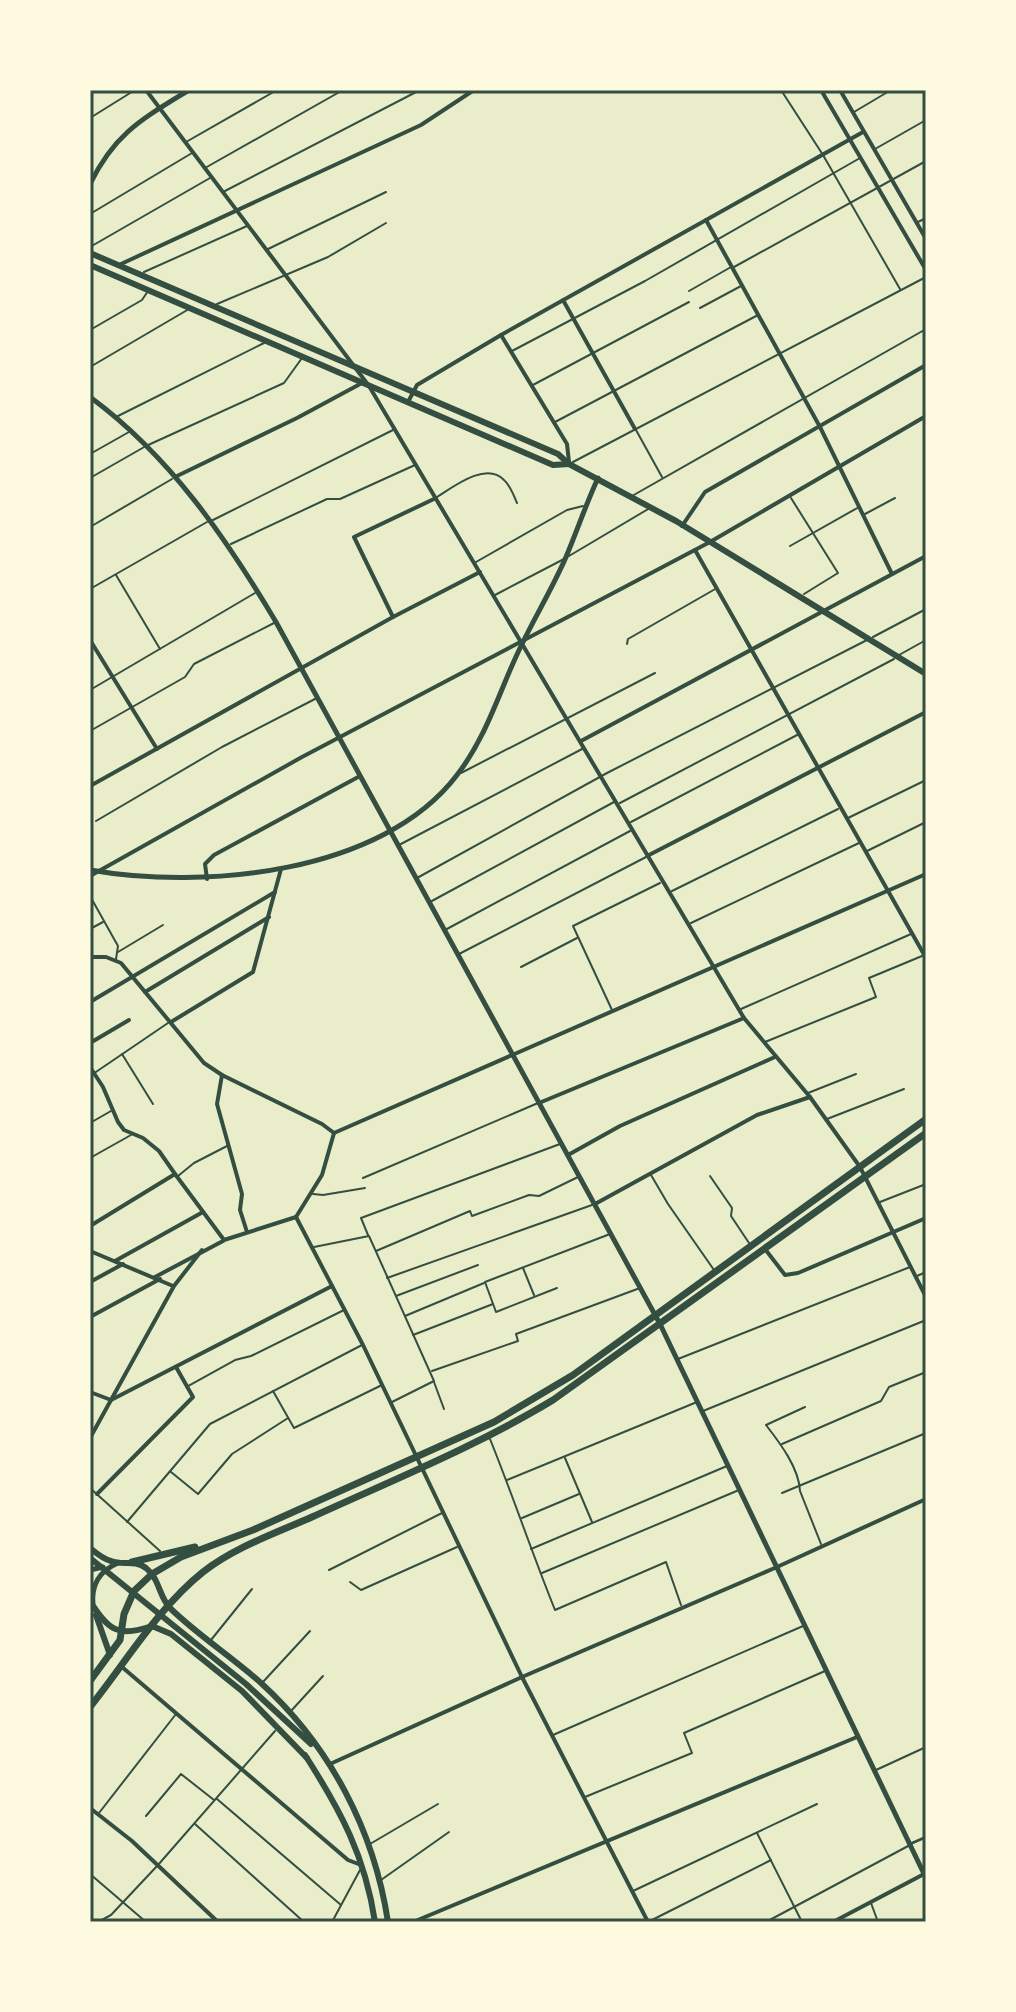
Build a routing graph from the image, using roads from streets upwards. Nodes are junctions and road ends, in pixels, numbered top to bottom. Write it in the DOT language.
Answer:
graph roads {
  1 [pos="146,90"];
  2 [pos="189,90"];
  3 [pos="474,90"];
  4 [pos="821,90"];
  5 [pos="840,90"];
  6 [pos="159,108"];
  7 [pos="863,132"];
  8 [pos="850,139"];
  9 [pos="90,184"];
  10 [pos="236,211"];
  11 [pos="706,220"];
  12 [pos="926,239"];
  13 [pos="90,253"];
  14 [pos="90,265"];
  15 [pos="119,265"];
  16 [pos="926,270"];
  17 [pos="563,300"];
  18 [pos="501,335"];
  19 [pos="926,365"];
  20 [pos="353,367"];
  21 [pos="366,384"];
  22 [pos="413,391"];
  23 [pos="90,397"];
  24 [pos="408,402"];
  25 [pos="926,416"];
  26 [pos="820,427"];
  27 [pos="635,429"];
  28 [pos="569,464"];
  29 [pos="838,466"];
  30 [pos="175,477"];
  31 [pos="598,478"];
  32 [pos="436,498"];
  33 [pos="682,526"];
  34 [pos="710,542"];
  35 [pos="695,550"];
  36 [pos="925,558"];
  37 [pos="480,572"];
  38 [pos="892,574"];
  39 [pos="823,611"];
  40 [pos="393,617"];
  41 [pos="90,640"];
  42 [pos="522,643"];
  43 [pos="752,651"];
  44 [pos="301,668"];
  45 [pos="926,674"];
  46 [pos="926,712"];
  47 [pos="339,738"];
  48 [pos="581,741"];
  49 [pos="157,749"];
  50 [pos="818,767"];
  51 [pos="360,776"];
  52 [pos="90,786"];
  53 [pos="389,830"];
  54 [pos="649,855"];
  55 [pos="281,869"];
  56 [pos="90,870"];
  57 [pos="99,871"];
  58 [pos="926,874"];
  59 [pos="90,876"];
  60 [pos="207,879"];
  61 [pos="888,891"];
  62 [pos="275,892"];
  63 [pos="269,917"];
  64 [pos="90,957"];
  65 [pos="925,957"];
  66 [pos="715,966"];
  67 [pos="132,977"];
  68 [pos="145,992"];
  69 [pos="90,1002"];
  70 [pos="744,1018"];
  71 [pos="129,1020"];
  72 [pos="171,1022"];
  73 [pos="90,1043"];
  74 [pos="513,1055"];
  75 [pos="776,1057"];
  76 [pos="90,1067"];
  77 [pos="92,1075"];
  78 [pos="222,1075"];
  79 [pos="808,1096"];
  80 [pos="539,1103"];
  81 [pos="926,1119"];
  82 [pos="334,1133"];
  83 [pos="926,1133"];
  84 [pos="568,1155"];
  85 [pos="860,1167"];
  86 [pos="176,1175"];
  87 [pos="866,1177"];
  88 [pos="595,1204"];
  89 [pos="203,1212"];
  90 [pos="296,1217"];
  91 [pos="926,1218"];
  92 [pos="90,1226"];
  93 [pos="247,1232"];
  94 [pos="895,1232"];
  95 [pos="224,1240"];
  96 [pos="765,1249"];
  97 [pos="202,1250"];
  98 [pos="90,1251"];
  99 [pos="115,1261"];
  100 [pos="123,1264"];
  101 [pos="157,1278"];
  102 [pos="90,1282"];
  103 [pos="174,1286"];
  104 [pos="332,1286"];
  105 [pos="926,1297"];
  106 [pos="655,1315"];
  107 [pos="90,1317"];
  108 [pos="660,1324"];
  109 [pos="176,1367"];
  110 [pos="90,1392"];
  111 [pos="111,1400"];
  112 [pos="90,1438"];
  113 [pos="417,1456"];
  114 [pos="421,1467"];
  115 [pos="97,1494"];
  116 [pos="926,1499"];
  117 [pos="216,1542"];
  118 [pos="90,1548"];
  119 [pos="90,1558"];
  120 [pos="119,1562"];
  121 [pos="132,1562"];
  122 [pos="777,1567"];
  123 [pos="90,1570"];
  124 [pos="152,1574"];
  125 [pos="91,1604"];
  126 [pos="168,1607"];
  127 [pos="96,1615"];
  128 [pos="152,1626"];
  129 [pos="122,1632"];
  130 [pos="110,1655"];
  131 [pos="122,1667"];
  132 [pos="522,1677"];
  133 [pos="90,1681"];
  134 [pos="90,1707"];
  135 [pos="282,1724"];
  136 [pos="859,1736"];
  137 [pos="324,1755"];
  138 [pos="330,1764"];
  139 [pos="90,1808"];
  140 [pos="926,1837"];
  141 [pos="607,1841"];
  142 [pos="910,1844"];
  143 [pos="364,1866"];
  144 [pos="925,1875"];
  145 [pos="218,1922"];
  146 [pos="375,1922"];
  147 [pos="388,1922"];
  148 [pos="413,1922"];
  149 [pos="648,1922"];
  150 [pos="833,1922"];
  1 -- 6 [label="street"];
  2 -- 6 [label="street"];
  3 -- 10 [label="street"];
  4 -- 8 [label="street"];
  5 -- 7 [label="street"];
  6 -- 9 [label="street"];
  6 -- 10 [label="street"];
  7 -- 8 [label="street"];
  7 -- 12 [label="street"];
  8 -- 11 [label="street"];
  8 -- 16 [label="street"];
  10 -- 15 [label="street"];
  10 -- 20 [label="street"];
  11 -- 17 [label="street"];
  11 -- 26 [label="street"];
  13 -- 15 [label="main road"];
  14 -- 21 [label="main road"];
  15 -- 20 [label="main road"];
  17 -- 18 [label="street"];
  17 -- 27 [label="street"];
  18 -- 22 [label="street"];
  18 -- 28 [label="street"];
  19 -- 26 [label="street"];
  20 -- 21 [label="street"];
  20 -- 22 [label="main road"];
  21 -- 24 [label="main road"];
  21 -- 30 [label="street"];
  21 -- 32 [label="street"];
  22 -- 24 [label="street"];
  22 -- 28 [label="main road"];
  23 -- 30 [label="street"];
  24 -- 28 [label="main road"];
  25 -- 29 [label="street"];
  26 -- 29 [label="street"];
  26 -- 33 [label="street"];
  28 -- 31 [label="main road"];
  29 -- 34 [label="street"];
  29 -- 38 [label="street"];
  30 -- 44 [label="street"];
  31 -- 33 [label="main road"];
  31 -- 42 [label="street"];
  32 -- 37 [label="street"];
  32 -- 40 [label="street"];
  33 -- 34 [label="main road"];
  34 -- 35 [label="street"];
  34 -- 39 [label="main road"];
  35 -- 42 [label="street"];
  35 -- 43 [label="street"];
  36 -- 38 [label="street"];
  37 -- 40 [label="street"];
  37 -- 42 [label="street"];
  38 -- 39 [label="street"];
  39 -- 43 [label="street"];
  39 -- 45 [label="main road"];
  40 -- 44 [label="street"];
  41 -- 49 [label="street"];
  42 -- 47 [label="street"];
  42 -- 48 [label="street"];
  42 -- 53 [label="street"];
  43 -- 48 [label="street"];
  43 -- 50 [label="street"];
  44 -- 47 [label="street"];
  44 -- 49 [label="street"];
  46 -- 50 [label="street"];
  47 -- 51 [label="street"];
  47 -- 57 [label="street"];
  48 -- 54 [label="street"];
  49 -- 52 [label="street"];
  50 -- 54 [label="street"];
  50 -- 61 [label="street"];
  51 -- 53 [label="street"];
  51 -- 60 [label="street"];
  53 -- 55 [label="street"];
  53 -- 74 [label="street"];
  54 -- 66 [label="street"];
  55 -- 60 [label="street"];
  55 -- 62 [label="street"];
  56 -- 57 [label="street"];
  57 -- 59 [label="street"];
  57 -- 60 [label="street"];
  58 -- 61 [label="street"];
  61 -- 65 [label="street"];
  61 -- 66 [label="street"];
  62 -- 63 [label="street"];
  62 -- 67 [label="street"];
  63 -- 68 [label="street"];
  63 -- 72 [label="street"];
  64 -- 67 [label="street"];
  66 -- 70 [label="street"];
  66 -- 74 [label="street"];
  67 -- 68 [label="street"];
  67 -- 69 [label="street"];
  68 -- 72 [label="street"];
  70 -- 75 [label="street"];
  70 -- 80 [label="street"];
  71 -- 73 [label="street"];
  72 -- 78 [label="street"];
  74 -- 80 [label="street"];
  74 -- 82 [label="street"];
  75 -- 79 [label="street"];
  75 -- 84 [label="street"];
  76 -- 77 [label="street"];
  77 -- 86 [label="street"];
  78 -- 82 [label="street"];
  78 -- 93 [label="street"];
  79 -- 85 [label="street"];
  79 -- 88 [label="street"];
  80 -- 84 [label="street"];
  81 -- 85 [label="main road"];
  82 -- 90 [label="street"];
  83 -- 87 [label="main road"];
  84 -- 88 [label="street"];
  85 -- 87 [label="street"];
  85 -- 106 [label="main road"];
  86 -- 89 [label="street"];
  86 -- 92 [label="street"];
  87 -- 94 [label="street"];
  87 -- 96 [label="main road"];
  88 -- 106 [label="street"];
  89 -- 95 [label="street"];
  89 -- 99 [label="street"];
  90 -- 93 [label="street"];
  90 -- 104 [label="street"];
  91 -- 94 [label="street"];
  93 -- 95 [label="street"];
  94 -- 96 [label="street"];
  94 -- 105 [label="street"];
  95 -- 97 [label="street"];
  96 -- 108 [label="main road"];
  97 -- 101 [label="street"];
  97 -- 103 [label="street"];
  98 -- 99 [label="street"];
  99 -- 100 [label="street"];
  100 -- 101 [label="street"];
  100 -- 102 [label="street"];
  101 -- 103 [label="street"];
  101 -- 107 [label="street"];
  103 -- 111 [label="street"];
  104 -- 109 [label="street"];
  104 -- 113 [label="street"];
  106 -- 108 [label="street"];
  106 -- 113 [label="main road"];
  108 -- 114 [label="main road"];
  108 -- 122 [label="street"];
  109 -- 111 [label="street"];
  109 -- 115 [label="street"];
  110 -- 111 [label="street"];
  111 -- 112 [label="street"];
  113 -- 114 [label="street"];
  113 -- 117 [label="main road"];
  114 -- 126 [label="main road"];
  114 -- 132 [label="street"];
  116 -- 122 [label="street"];
  117 -- 121 [label="main road"];
  117 -- 124 [label="main road"];
  118 -- 120 [label="main road"];
  119 -- 135 [label="main road"];
  120 -- 121 [label="main road"];
  120 -- 123 [label="street"];
  120 -- 125 [label="street"];
  121 -- 124 [label="main road"];
  122 -- 132 [label="street"];
  122 -- 136 [label="street"];
  124 -- 126 [label="main road"];
  124 -- 129 [label="main road"];
  125 -- 127 [label="main road"];
  126 -- 128 [label="main road"];
  126 -- 137 [label="main road"];
  127 -- 129 [label="main road"];
  127 -- 130 [label="main road"];
  128 -- 129 [label="main road"];
  128 -- 131 [label="main road"];
  128 -- 135 [label="main road"];
  129 -- 130 [label="main road"];
  130 -- 133 [label="main road"];
  131 -- 134 [label="main road"];
  131 -- 143 [label="street"];
  132 -- 138 [label="street"];
  132 -- 141 [label="street"];
  135 -- 137 [label="main road"];
  135 -- 143 [label="main road"];
  136 -- 141 [label="street"];
  136 -- 142 [label="street"];
  137 -- 138 [label="main road"];
  138 -- 147 [label="main road"];
  139 -- 145 [label="street"];
  140 -- 142 [label="street"];
  141 -- 148 [label="street"];
  141 -- 149 [label="street"];
  142 -- 144 [label="street"];
  143 -- 146 [label="main road"];
  144 -- 150 [label="street"];
}
